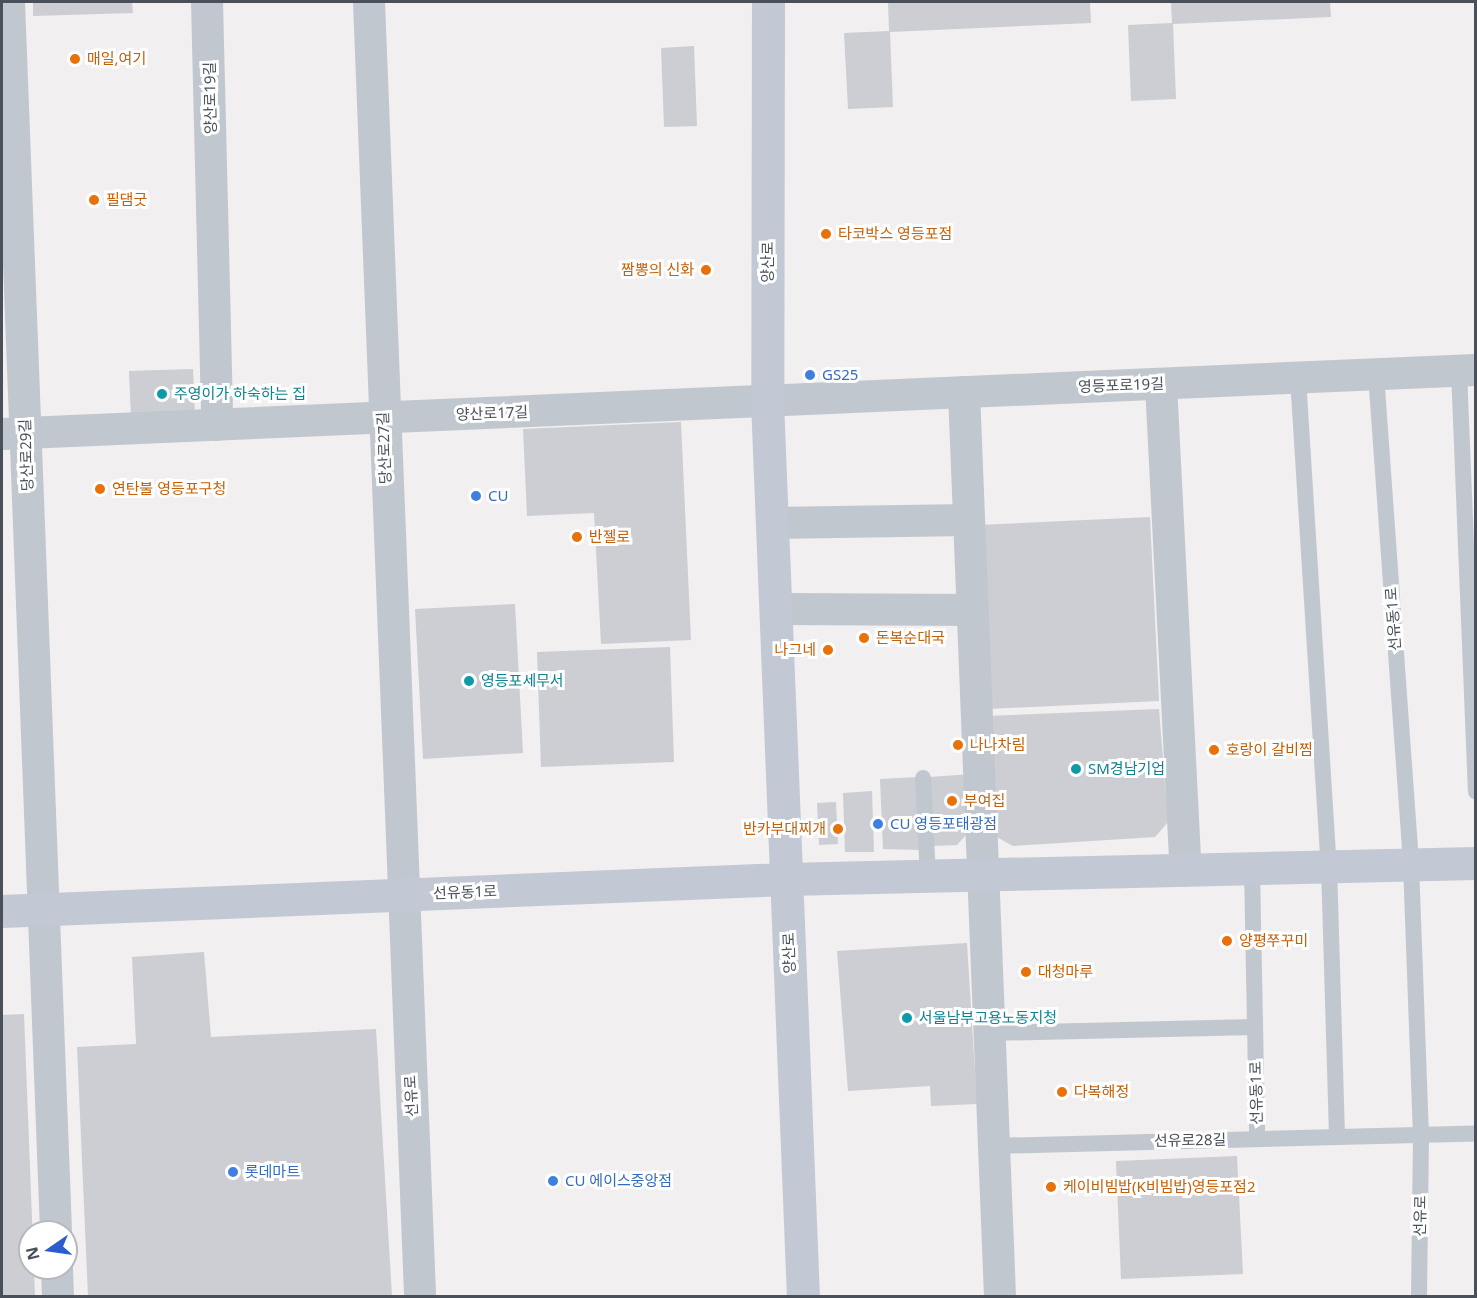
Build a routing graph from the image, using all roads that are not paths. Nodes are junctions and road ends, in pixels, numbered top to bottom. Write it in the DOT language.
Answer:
graph roads {
  1 [pos="9,2"];
  2 [pos="207,2"];
  3 [pos="369,2"];
  4 [pos="768,2"];
  5 [pos="1467,371"];
  6 [pos="1376,374"];
  7 [pos="1298,378"];
  8 [pos="1161,384"];
  9 [pos="964,392"];
  10 [pos="767,401"];
  11 [pos="382,418"];
  12 [pos="217,425"];
  13 [pos="13,434"];
  14 [pos="969,520"];
  15 [pos="772,523"];
  16 [pos="776,609"];
  17 [pos="973,610"];
  18 [pos="923,778"];
  19 [pos="1476,792"];
  20 [pos="1476,863"];
  21 [pos="1411,864"];
  22 [pos="1329,866"];
  23 [pos="1252,868"];
  24 [pos="1186,870"];
  25 [pos="983,875"];
  26 [pos="928,876"];
  27 [pos="786,879"];
  28 [pos="402,895"];
  29 [pos="46,909"];
  30 [pos="2,911"];
  31 [pos="1255,1027"];
  32 [pos="990,1033"];
  33 [pos="1476,1133"];
  34 [pos="1421,1135"];
  35 [pos="1337,1137"];
  36 [pos="1257,1139"];
  37 [pos="994,1146"];
  38 [pos="56,1220"];
  39 [pos="57,1280"];
  40 [pos="58,1296"];
  41 [pos="420,1296"];
  42 [pos="803,1296"];
  43 [pos="1000,1296"];
  44 [pos="1419,1296"];
  1 -- 13 [label="street, 당산로29길"];
  2 -- 12 [label="street, 양산로19길"];
  3 -- 11 [label="street, 당산로27길"];
  4 -- 10 [label="street, 양산로"];
  5 -- 6 [label="street, 영등포로19길"];
  5 -- 19 [label="lane"];
  6 -- 7 [label="street, 영등포로19길"];
  6 -- 21 [label="lane, 선유동1로"];
  7 -- 8 [label="street, 영등포로19길"];
  7 -- 22 [label="lane"];
  8 -- 9 [label="street, 영등포로19길"];
  8 -- 24 [label="street"];
  9 -- 10 [label="street, 영등포로19길"];
  9 -- 14 [label="street"];
  10 -- 11 [label="street, 양산로17길"];
  10 -- 15 [label="street, 양산로"];
  11 -- 12 [label="street, 양산로17길"];
  11 -- 28 [label="street, 당산로27길"];
  12 -- 13 [label="street, 양산로17길"];
  13 -- 29 [label="street, 당산로29길"];
  14 -- 15 [label="street"];
  14 -- 17 [label="street"];
  15 -- 16 [label="street, 양산로"];
  16 -- 17 [label="street"];
  16 -- 27 [label="street, 양산로"];
  17 -- 25 [label="street"];
  18 -- 26 [label="lane"];
  20 -- 21 [label="street, 선유동1로"];
  21 -- 22 [label="street, 선유동1로"];
  21 -- 34 [label="lane, 선유동1로"];
  22 -- 23 [label="street, 선유동1로"];
  22 -- 35 [label="lane"];
  23 -- 24 [label="street, 선유동1로"];
  23 -- 31 [label="lane, 선유동1로"];
  24 -- 25 [label="street, 선유동1로"];
  25 -- 26 [label="street, 선유동1로"];
  25 -- 32 [label="street"];
  26 -- 27 [label="street, 선유동1로"];
  27 -- 28 [label="street, 선유동1로"];
  27 -- 42 [label="street, 양산로"];
  28 -- 29 [label="street, 선유동1로"];
  28 -- 41 [label="street, 선유로"];
  29 -- 30 [label="street, 선유동1로"];
  29 -- 38 [label="street"];
  31 -- 32 [label="lane"];
  31 -- 36 [label="lane, 선유동1로"];
  32 -- 37 [label="street"];
  33 -- 34 [label="lane, 선유로28길"];
  34 -- 35 [label="lane, 선유로28길"];
  34 -- 44 [label="lane, 선유로"];
  35 -- 36 [label="lane, 선유로28길"];
  36 -- 37 [label="lane, 선유로28길"];
  37 -- 43 [label="street"];
  39 -- 40 [label="street"];
}
